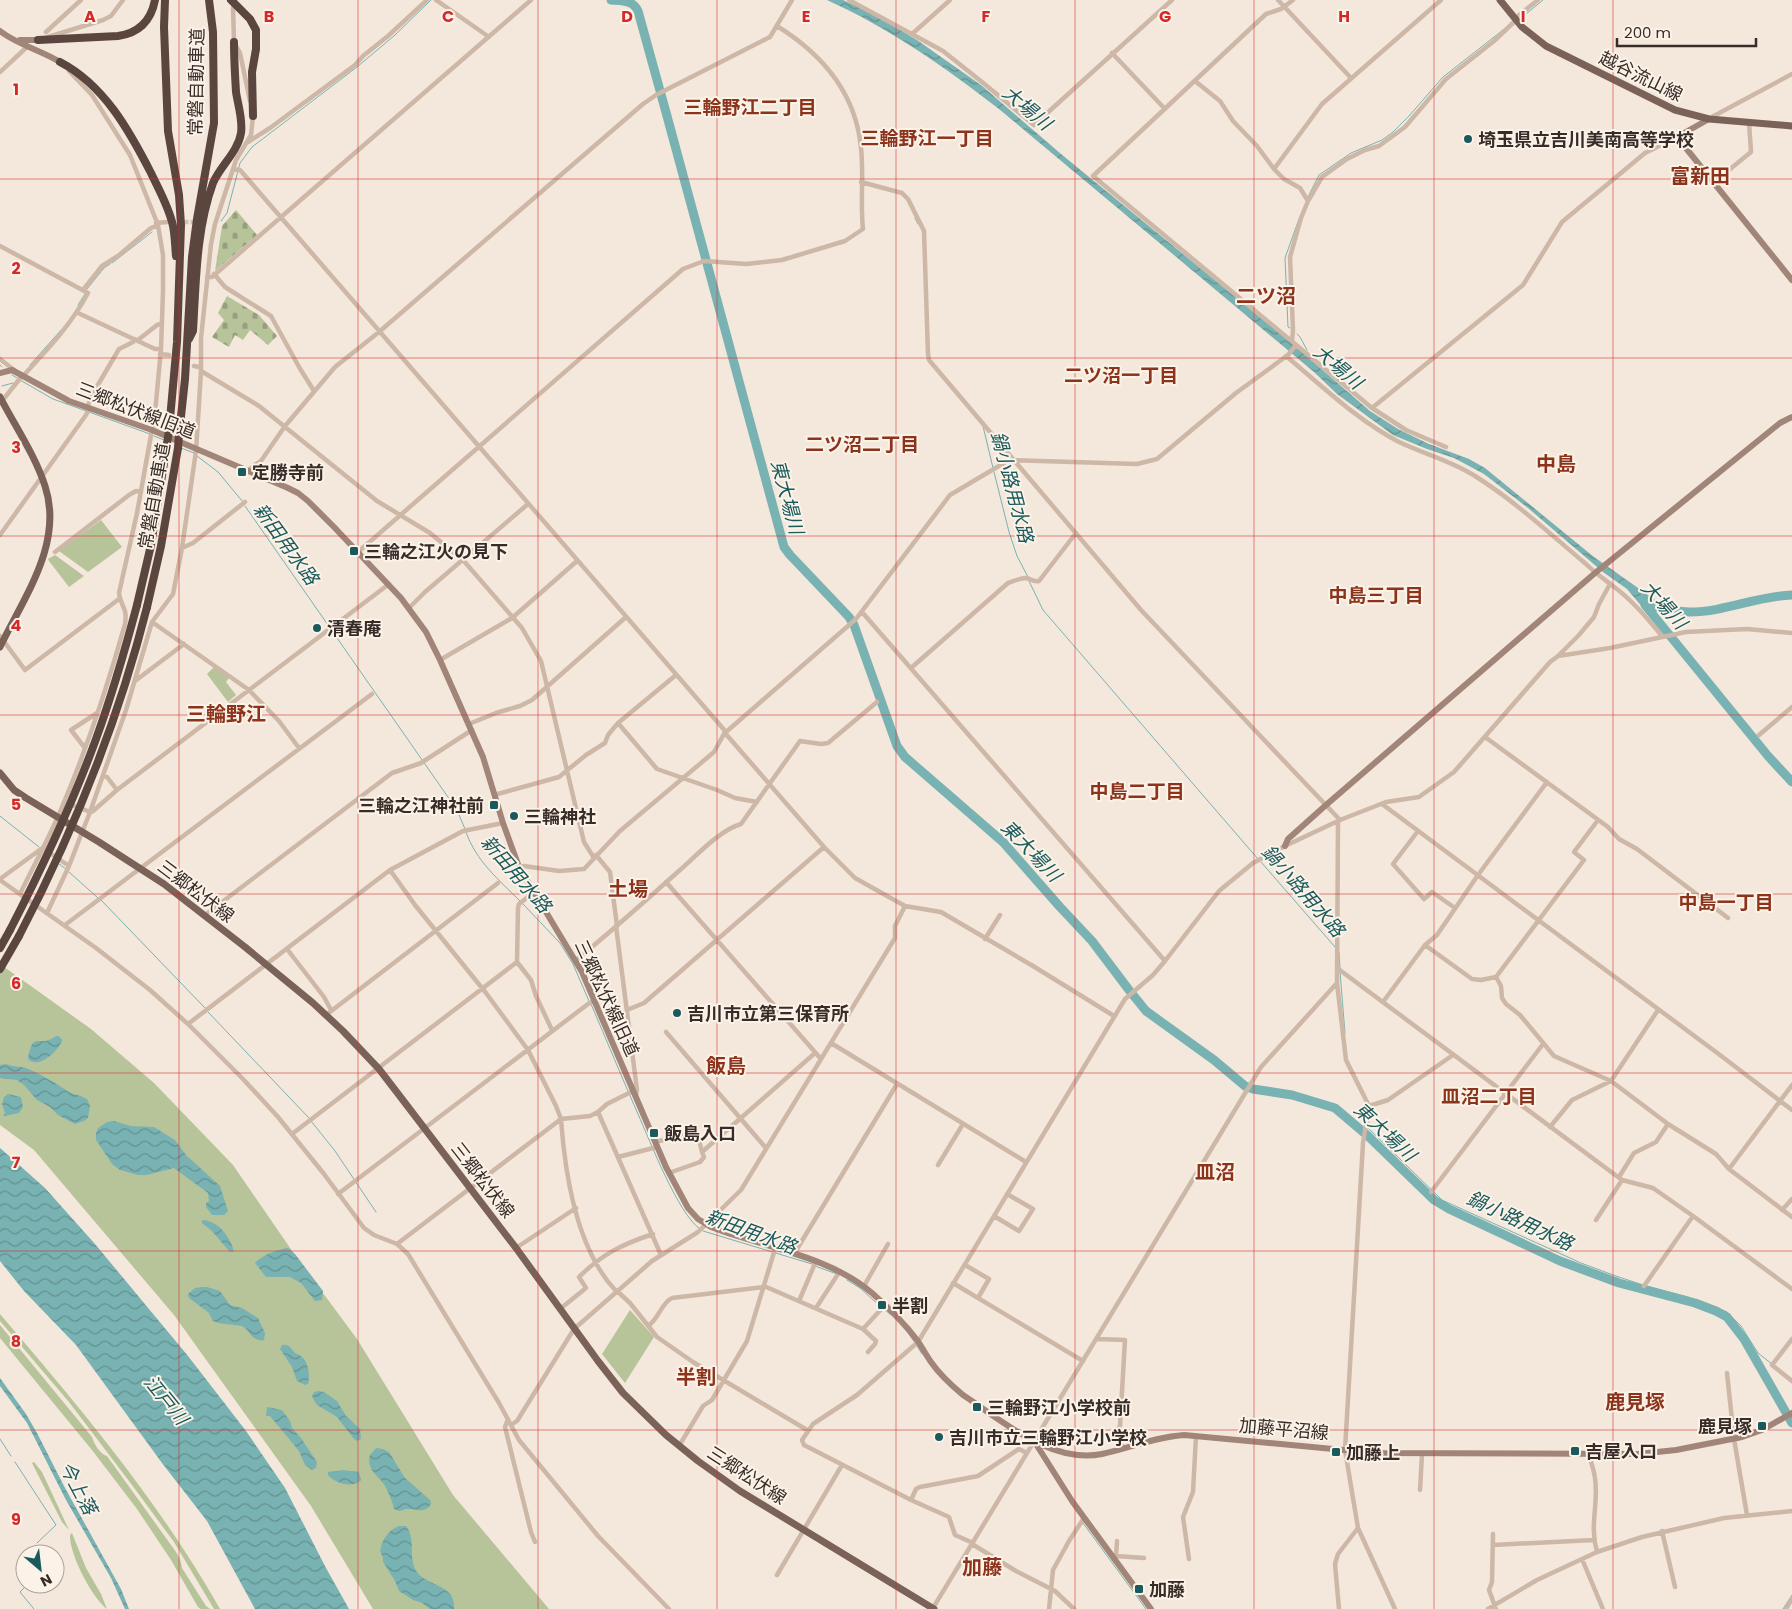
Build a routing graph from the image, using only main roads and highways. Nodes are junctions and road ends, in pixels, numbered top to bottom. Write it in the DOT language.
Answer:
graph roads {
  1 [pos="155,0"];
  2 [pos="165,0"];
  3 [pos="209,0"];
  4 [pos="1500,0"];
  5 [pos="232,4"];
  6 [pos="38,40"];
  7 [pos="234,42"];
  8 [pos="60,62"];
  9 [pos="253,116"];
  10 [pos="1792,126"];
  11 [pos="179,296"];
  12 [pos="187,344"];
  13 [pos="1,399"];
  14 [pos="1,641"];
  15 [pos="0,773"];
  16 [pos="0,948"];
  17 [pos="0,970"];
  18 [pos="933,1609"];
  1 -- 6 [label="highway"];
  2 -- 11 [label="highway, 常磐自動車道"];
  3 -- 12 [label="highway, 常磐自動車道"];
  4 -- 10 [label="main road, 越谷流山線"];
  5 -- 9 [label="highway"];
  7 -- 12 [label="highway"];
  8 -- 11 [label="highway"];
  11 -- 16 [label="highway, 常磐自動車道, bridge"];
  12 -- 17 [label="highway, 常磐自動車道, bridge"];
  13 -- 14 [label="main road"];
  15 -- 18 [label="main road, 三郷松伏線"];
}
